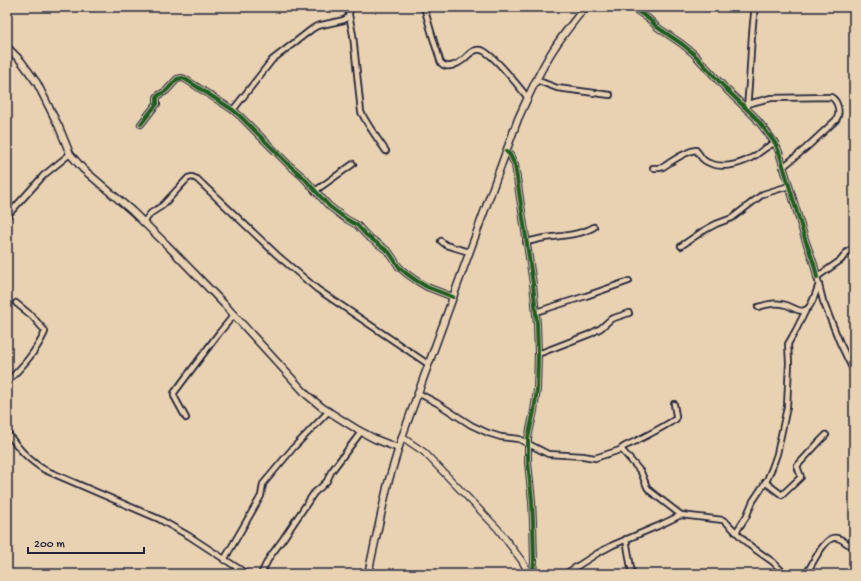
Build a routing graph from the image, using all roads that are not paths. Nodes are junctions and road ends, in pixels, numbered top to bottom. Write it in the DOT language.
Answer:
graph roads {
  1 [pos="351,7"];
  2 [pos="424,7"];
  3 [pos="586,7"];
  4 [pos="632,7"];
  5 [pos="754,7"];
  6 [pos="349,14"];
  7 [pos="7,46"];
  8 [pos="536,80"];
  9 [pos="610,95"];
  10 [pos="528,98"];
  11 [pos="747,106"];
  12 [pos="233,110"];
  13 [pos="142,124"];
  14 [pos="775,143"];
  15 [pos="386,151"];
  16 [pos="506,151"];
  17 [pos="70,154"];
  18 [pos="353,164"];
  19 [pos="783,167"];
  20 [pos="653,168"];
  21 [pos="789,186"];
  22 [pos="316,191"];
  23 [pos="7,216"];
  24 [pos="144,222"];
  25 [pos="594,226"];
  26 [pos="441,241"];
  27 [pos="526,242"];
  28 [pos="681,246"];
  29 [pos="854,247"];
  30 [pos="469,252"];
  31 [pos="817,277"];
  32 [pos="629,281"];
  33 [pos="819,284"];
  34 [pos="453,297"];
  35 [pos="16,303"];
  36 [pos="758,307"];
  37 [pos="806,310"];
  38 [pos="536,312"];
  39 [pos="629,314"];
  40 [pos="234,315"];
  41 [pos="538,354"];
  42 [pos="428,364"];
  43 [pos="854,372"];
  44 [pos="7,382"];
  45 [pos="418,393"];
  46 [pos="674,404"];
  47 [pos="330,411"];
  48 [pos="186,418"];
  49 [pos="7,432"];
  50 [pos="361,432"];
  51 [pos="826,435"];
  52 [pos="402,436"];
  53 [pos="528,443"];
  54 [pos="398,448"];
  55 [pos="620,450"];
  56 [pos="765,482"];
  57 [pos="681,515"];
  58 [pos="736,532"];
  59 [pos="626,540"];
  60 [pos="854,545"];
  61 [pos="224,560"];
  62 [pos="247,574"];
  63 [pos="261,574"];
  64 [pos="368,574"];
  65 [pos="530,574"];
  66 [pos="565,574"];
  67 [pos="632,574"];
  68 [pos="785,574"];
  69 [pos="806,574"];
  1 -- 6 [label="street"];
  2 -- 10 [label="street"];
  3 -- 8 [label="main road"];
  4 -- 11 [label="street"];
  5 -- 11 [label="street"];
  6 -- 12 [label="street"];
  6 -- 15 [label="street"];
  7 -- 17 [label="main road"];
  8 -- 9 [label="street"];
  8 -- 10 [label="main road"];
  10 -- 16 [label="main road"];
  11 -- 14 [label="street"];
  11 -- 19 [label="street"];
  12 -- 13 [label="street"];
  12 -- 22 [label="street"];
  14 -- 19 [label="street"];
  14 -- 20 [label="street"];
  16 -- 27 [label="street"];
  16 -- 30 [label="main road"];
  17 -- 23 [label="street"];
  17 -- 24 [label="main road"];
  18 -- 22 [label="street"];
  19 -- 21 [label="street"];
  21 -- 28 [label="street"];
  21 -- 31 [label="street"];
  22 -- 34 [label="street"];
  24 -- 40 [label="main road"];
  24 -- 42 [label="street"];
  25 -- 27 [label="street"];
  26 -- 30 [label="street"];
  27 -- 38 [label="street"];
  29 -- 31 [label="street"];
  30 -- 34 [label="main road"];
  31 -- 33 [label="street"];
  32 -- 38 [label="street"];
  33 -- 37 [label="street"];
  33 -- 43 [label="street"];
  34 -- 42 [label="main road"];
  35 -- 44 [label="street"];
  36 -- 37 [label="street"];
  37 -- 56 [label="street"];
  38 -- 41 [label="street"];
  39 -- 41 [label="street"];
  40 -- 47 [label="main road"];
  40 -- 48 [label="street"];
  41 -- 53 [label="street"];
  42 -- 45 [label="main road"];
  45 -- 52 [label="main road"];
  45 -- 53 [label="street"];
  46 -- 55 [label="street"];
  47 -- 50 [label="main road"];
  47 -- 61 [label="street"];
  49 -- 61 [label="street"];
  50 -- 54 [label="main road"];
  50 -- 63 [label="street"];
  51 -- 56 [label="street"];
  52 -- 54 [label="main road"];
  52 -- 65 [label="street"];
  53 -- 55 [label="street"];
  53 -- 65 [label="street"];
  54 -- 64 [label="main road"];
  55 -- 57 [label="street"];
  56 -- 58 [label="street"];
  57 -- 58 [label="street"];
  57 -- 59 [label="street"];
  58 -- 68 [label="street"];
  59 -- 66 [label="street"];
  59 -- 67 [label="street"];
  60 -- 69 [label="street"];
  61 -- 62 [label="street"];
}
